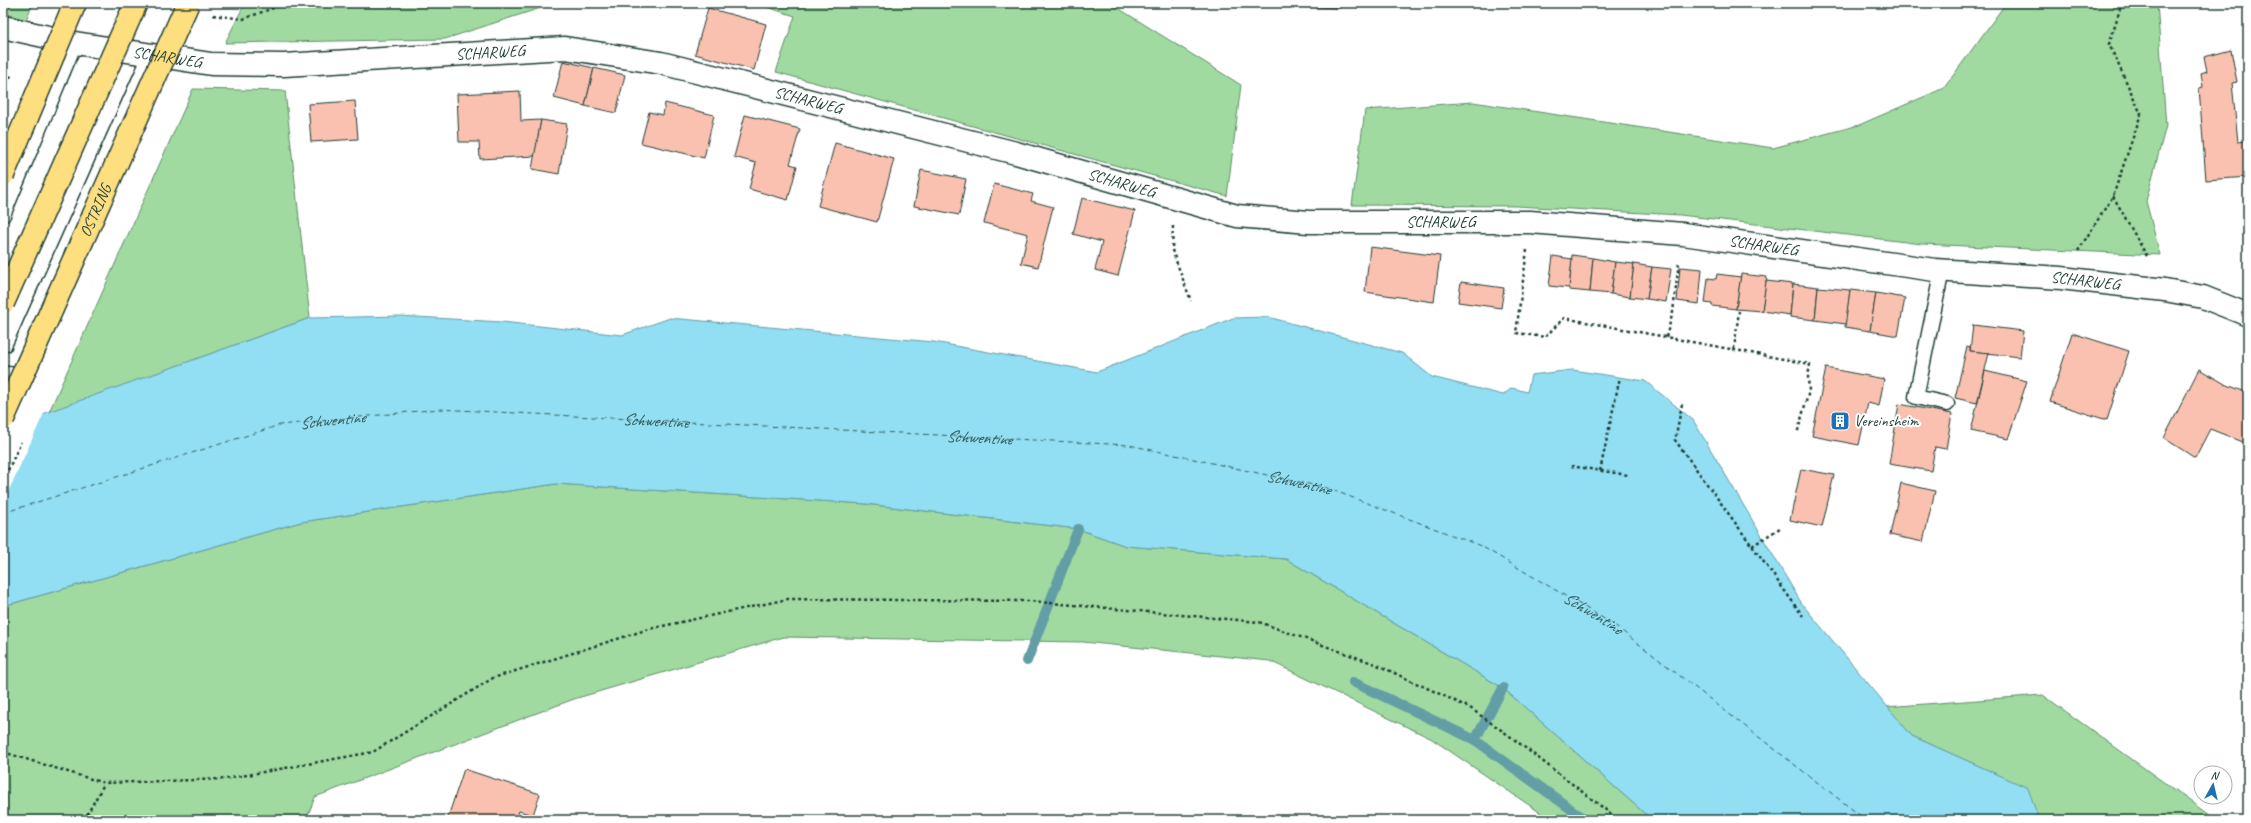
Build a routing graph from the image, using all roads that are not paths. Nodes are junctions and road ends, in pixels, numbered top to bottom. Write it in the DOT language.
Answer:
graph roads {
  1 [pos="75,3"];
  2 [pos="136,3"];
  3 [pos="188,3"];
  4 [pos="3,27"];
  5 [pos="75,44"];
  6 [pos="150,56"];
  7 [pos="3,175"];
  8 [pos="3,215"];
  9 [pos="1942,270"];
  10 [pos="3,303"];
  11 [pos="2248,315"];
  12 [pos="3,358"];
  13 [pos="1947,404"];
  14 [pos="3,419"];
  1 -- 7 [label="highway, bridge"];
  2 -- 10 [label="highway, bridge"];
  3 -- 14 [label="highway, OSTRING, bridge"];
  4 -- 5 [label="street, SCHARWEG"];
  5 -- 6 [label="street, SCHARWEG"];
  5 -- 8 [label="lane"];
  6 -- 9 [label="street, SCHARWEG"];
  6 -- 12 [label="lane"];
  9 -- 11 [label="street, SCHARWEG"];
  9 -- 13 [label="lane"];
}
